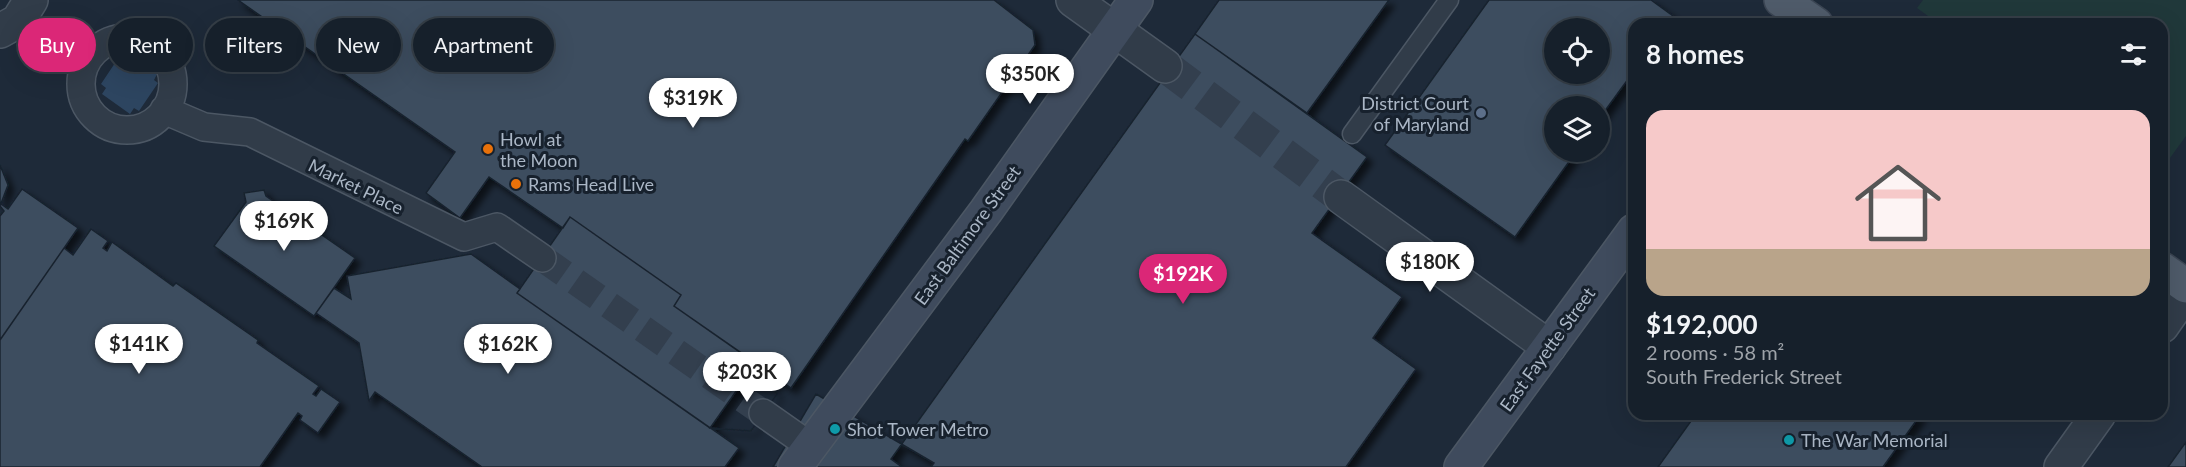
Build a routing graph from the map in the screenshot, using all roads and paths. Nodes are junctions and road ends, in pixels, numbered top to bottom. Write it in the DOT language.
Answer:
graph roads {
  1 [pos="31,0"];
  2 [pos="1073,0"];
  3 [pos="1136,0"];
  4 [pos="1449,0"];
  5 [pos="1115,29"];
  6 [pos="0,31"];
  7 [pos="1165,66"];
  8 [pos="164,110"];
  9 [pos="1352,135"];
  10 [pos="1341,197"];
  11 [pos="1628,239"];
  12 [pos="542,258"];
  13 [pos="2168,273"];
  14 [pos="2186,286"];
  15 [pos="2186,292"];
  16 [pos="2168,318"];
  17 [pos="1549,347"];
  18 [pos="763,413"];
  19 [pos="2095,420"];
  20 [pos="803,457"];
  21 [pos="1461,467"];
  22 [pos="2061,467"];
  1 -- 6 [label="street"];
  2 -- 5 [label="street"];
  3 -- 5 [label="main road, East Baltimore Street"];
  4 -- 9 [label="lane"];
  5 -- 7 [label="street"];
  5 -- 20 [label="main road, East Baltimore Street"];
  8 -- 12 [label="street, Market Place"];
  10 -- 17 [label="street"];
  11 -- 17 [label="main road, East Fayette Street"];
  13 -- 14 [label="main road"];
  15 -- 16 [label="street"];
  17 -- 21 [label="main road, East Fayette Street"];
  18 -- 20 [label="street"];
  19 -- 22 [label="street"];
}
